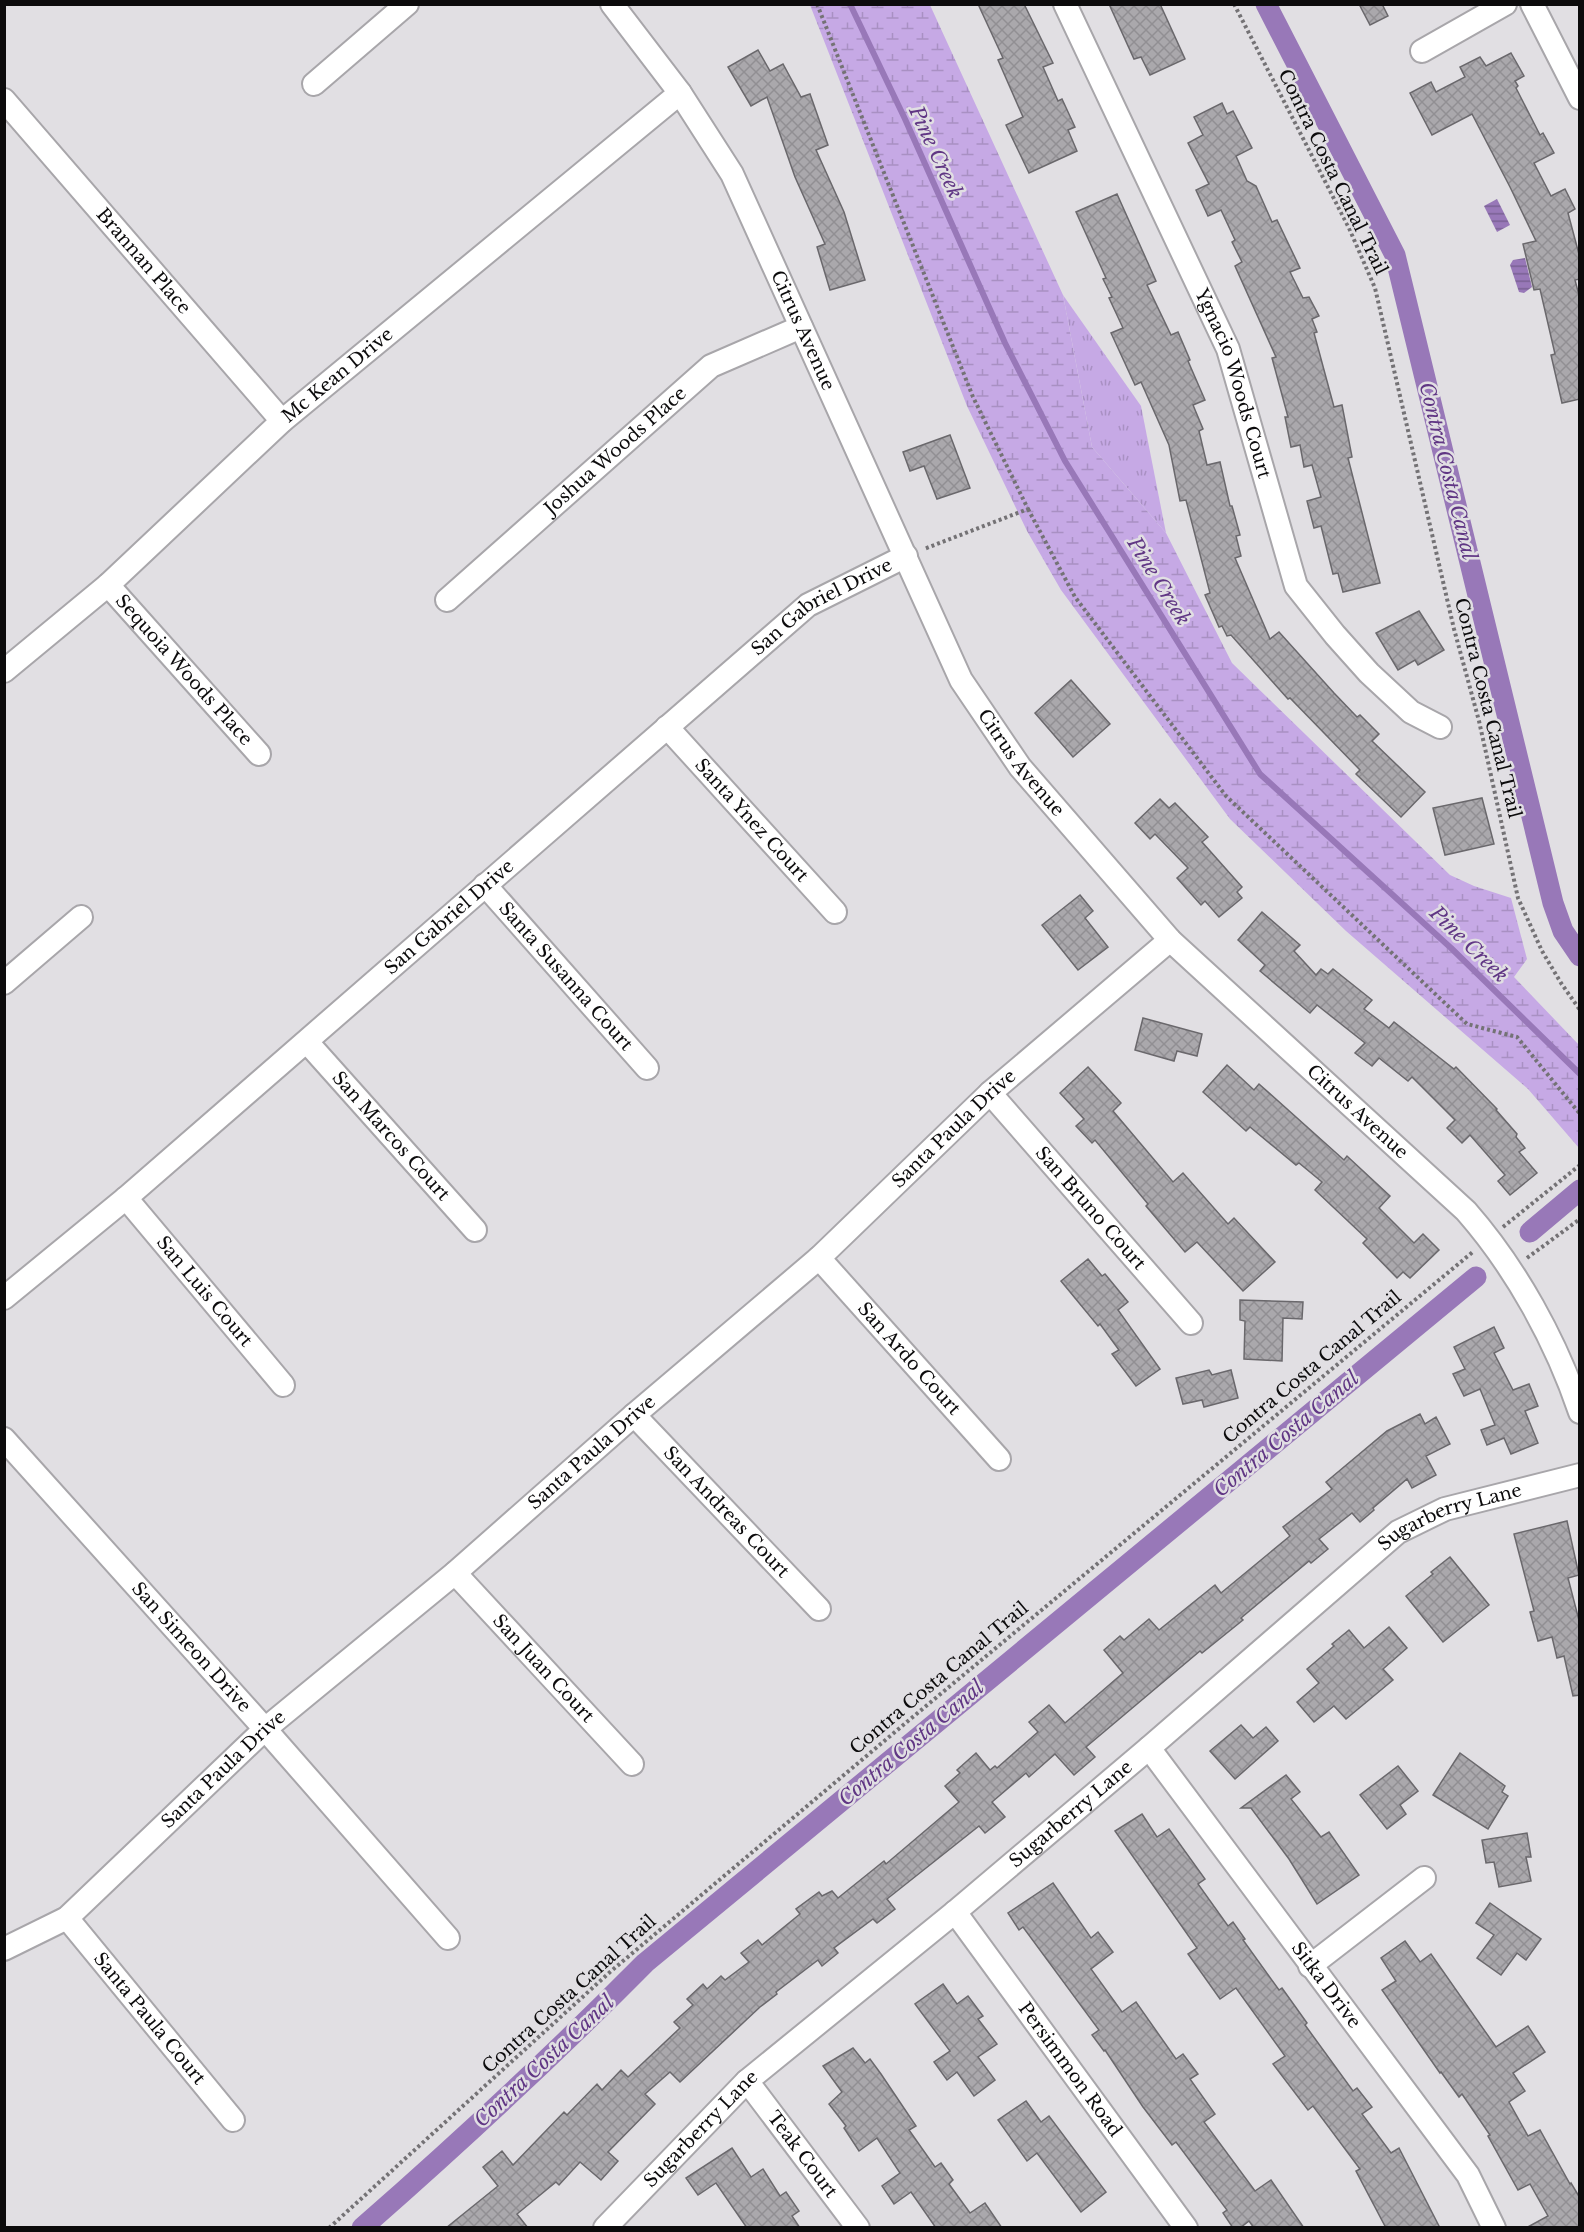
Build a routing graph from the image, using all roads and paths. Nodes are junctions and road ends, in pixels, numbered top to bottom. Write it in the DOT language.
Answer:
graph roads {
  1 [pos="407,4"];
  2 [pos="612,4"];
  3 [pos="817,4"];
  4 [pos="1065,4"];
  5 [pos="1234,4"];
  6 [pos="1505,4"];
  7 [pos="1532,4"];
  8 [pos="1422,51"];
  9 [pos="314,84"];
  10 [pos="680,93"];
  11 [pos="1580,98"];
  12 [pos="4,100"];
  13 [pos="801,327"];
  14 [pos="282,422"];
  15 [pos="1028,509"];
  16 [pos="906,556"];
  17 [pos="108,585"];
  18 [pos="447,600"];
  19 [pos="4,671"];
  20 [pos="667,727"];
  21 [pos="1440,727"];
  22 [pos="259,754"];
  23 [pos="484,885"];
  24 [pos="835,912"];
  25 [pos="81,917"];
  26 [pos="1170,940"];
  27 [pos="4,982"];
  28 [pos="1580,1010"];
  29 [pos="307,1042"];
  30 [pos="646,1068"];
  31 [pos="990,1093"];
  32 [pos="1580,1114"];
  33 [pos="1580,1166"];
  34 [pos="126,1198"];
  35 [pos="1580,1219"];
  36 [pos="475,1230"];
  37 [pos="1489,1238"];
  38 [pos="819,1258"];
  39 [pos="1509,1271"];
  40 [pos="4,1298"];
  41 [pos="1191,1323"];
  42 [pos="283,1385"];
  43 [pos="1580,1412"];
  44 [pos="634,1415"];
  45 [pos="4,1439"];
  46 [pos="999,1459"];
  47 [pos="1580,1475"];
  48 [pos="454,1573"];
  49 [pos="819,1609"];
  50 [pos="266,1729"];
  51 [pos="1149,1748"];
  52 [pos="633,1764"];
  53 [pos="1424,1878"];
  54 [pos="955,1912"];
  55 [pos="67,1918"];
  56 [pos="448,1938"];
  57 [pos="4,1949"];
  58 [pos="1310,1966"];
  59 [pos="747,2081"];
  60 [pos="233,2120"];
  61 [pos="329,2228"];
  62 [pos="605,2228"];
  63 [pos="858,2228"];
  64 [pos="1186,2228"];
  65 [pos="1494,2228"];
  1 -- 9 [label="street"];
  2 -- 10 [label="street, Citrus Avenue"];
  3 -- 15 [label="path"];
  4 -- 21 [label="street, Ygnacio Woods Court"];
  5 -- 28 [label="path, Contra Costa Canal Trail"];
  6 -- 8 [label="street"];
  7 -- 11 [label="street"];
  10 -- 13 [label="street, Citrus Avenue"];
  10 -- 14 [label="street, Mc Kean Drive"];
  12 -- 14 [label="street, Brannan Place"];
  13 -- 16 [label="street, Citrus Avenue"];
  13 -- 18 [label="street, Joshua Woods Place"];
  14 -- 17 [label="street, Mc Kean Drive"];
  15 -- 16 [label="path"];
  15 -- 32 [label="path"];
  16 -- 20 [label="street, San Gabriel Drive"];
  16 -- 26 [label="street, Citrus Avenue"];
  17 -- 19 [label="street, Mc Kean Drive"];
  17 -- 22 [label="street, Sequoia Woods Place"];
  20 -- 23 [label="street, San Gabriel Drive"];
  20 -- 24 [label="street, Santa Ynez Court"];
  23 -- 29 [label="street, San Gabriel Drive"];
  23 -- 30 [label="street, Santa Susanna Court"];
  25 -- 27 [label="street"];
  26 -- 31 [label="street, Santa Paula Drive"];
  26 -- 37 [label="street, Citrus Avenue"];
  29 -- 34 [label="street, San Gabriel Drive"];
  29 -- 36 [label="street, San Marcos Court"];
  31 -- 38 [label="street, Santa Paula Drive"];
  31 -- 41 [label="street, San Bruno Court"];
  33 -- 37 [label="path, Contra Costa Canal Trail"];
  34 -- 40 [label="street, San Gabriel Drive"];
  34 -- 42 [label="street, San Luis Court"];
  35 -- 39 [label="path"];
  37 -- 39 [label="street, Citrus Avenue"];
  37 -- 61 [label="path, Contra Costa Canal Trail"];
  38 -- 44 [label="street, Santa Paula Drive"];
  38 -- 46 [label="street, San Ardo Court"];
  39 -- 43 [label="street, Citrus Avenue"];
  44 -- 48 [label="street, Santa Paula Drive"];
  44 -- 49 [label="street, San Andreas Court"];
  45 -- 50 [label="street, San Simeon Drive"];
  47 -- 51 [label="street, Sugarberry Lane"];
  48 -- 50 [label="street, Santa Paula Drive"];
  48 -- 52 [label="street, San Juan Court"];
  50 -- 55 [label="street, Santa Paula Drive"];
  50 -- 56 [label="street, San Simeon Drive"];
  51 -- 54 [label="street, Sugarberry Lane"];
  51 -- 58 [label="street, Sitka Drive"];
  53 -- 58 [label="street"];
  54 -- 59 [label="street, Sugarberry Lane"];
  54 -- 64 [label="street, Persimmon Road"];
  55 -- 57 [label="street, Santa Paula Drive"];
  55 -- 60 [label="street, Santa Paula Court"];
  58 -- 65 [label="street, Sitka Drive"];
  59 -- 62 [label="street, Sugarberry Lane"];
  59 -- 63 [label="street, Teak Court"];
}
